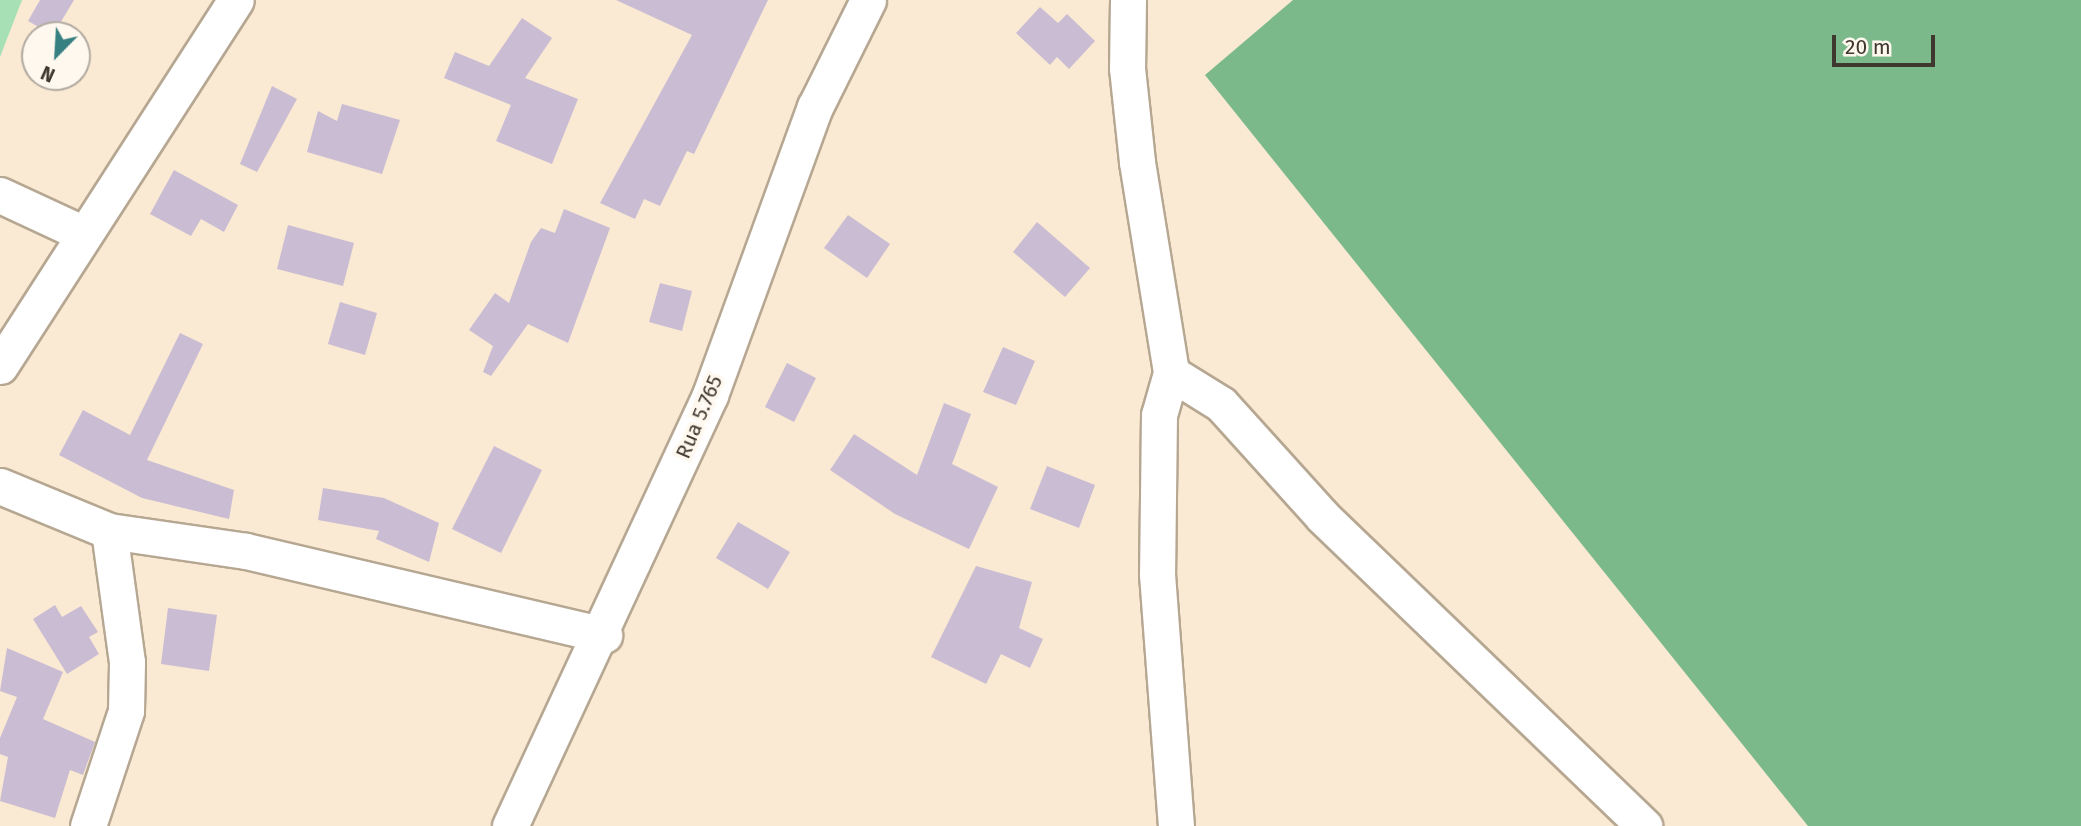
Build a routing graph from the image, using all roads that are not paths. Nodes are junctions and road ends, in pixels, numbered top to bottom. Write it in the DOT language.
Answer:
graph roads {
  1 [pos="236,0"];
  2 [pos="1128,0"];
  3 [pos="861,2"];
  4 [pos="0,195"];
  5 [pos="84,234"];
  6 [pos="0,366"];
  7 [pos="1171,373"];
  8 [pos="0,486"];
  9 [pos="109,531"];
  10 [pos="604,635"];
  11 [pos="88,826"];
  12 [pos="510,826"];
  13 [pos="1176,826"];
  14 [pos="1644,826"];
  1 -- 5 [label="street"];
  2 -- 7 [label="street"];
  3 -- 10 [label="street, Rua 5.765"];
  4 -- 5 [label="street"];
  5 -- 6 [label="street"];
  7 -- 13 [label="street"];
  7 -- 14 [label="street"];
  8 -- 9 [label="street"];
  9 -- 10 [label="street"];
  9 -- 11 [label="street"];
  10 -- 12 [label="street, Rua 5.765"];
}
